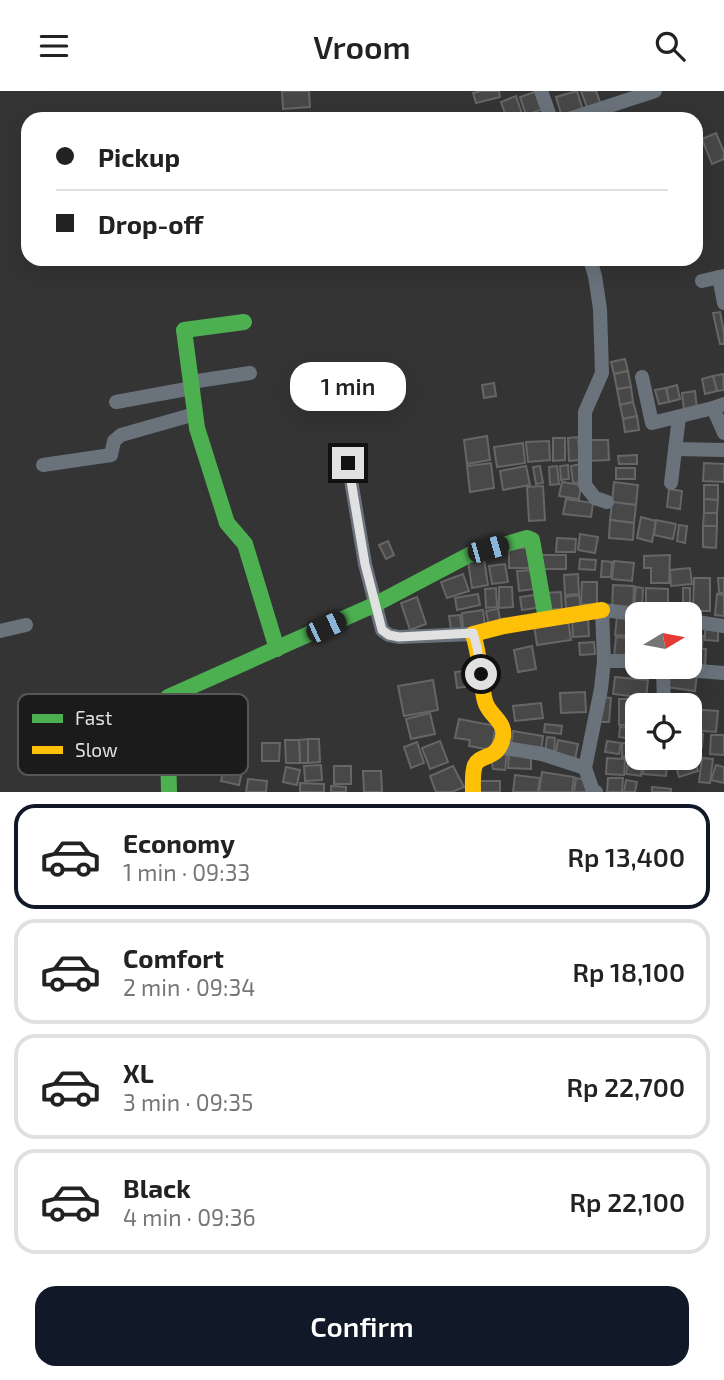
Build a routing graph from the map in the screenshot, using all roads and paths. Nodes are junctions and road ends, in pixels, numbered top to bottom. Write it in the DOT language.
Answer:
graph roads {
  1 [pos="541,91"];
  2 [pos="651,92"];
  3 [pos="548,112"];
  4 [pos="590,112"];
  5 [pos="592,266"];
  6 [pos="721,277"];
  7 [pos="702,281"];
  8 [pos="724,303"];
  9 [pos="244,322"];
  10 [pos="250,373"];
  11 [pos="642,377"];
  12 [pos="192,385"];
  13 [pos="117,402"];
  14 [pos="719,406"];
  15 [pos="195,414"];
  16 [pos="679,417"];
  17 [pos="724,433"];
  18 [pos="675,449"];
  19 [pos="724,450"];
  20 [pos="348,463"];
  21 [pos="43,465"];
  22 [pos="671,483"];
  23 [pos="607,502"];
  24 [pos="374,605"];
  25 [pos="602,610"];
  26 [pos="625,613"];
  27 [pos="545,619"];
  28 [pos="702,623"];
  29 [pos="26,625"];
  30 [pos="724,626"];
  31 [pos="0,631"];
  32 [pos="473,633"];
  33 [pos="277,649"];
  34 [pos="604,661"];
  35 [pos="625,661"];
  36 [pos="702,671"];
  37 [pos="724,673"];
  38 [pos="176,694"];
  39 [pos="500,747"];
  40 [pos="585,768"];
  41 [pos="473,792"];
  42 [pos="594,792"];
  1 -- 3 [label="street"];
  2 -- 4 [label="street"];
  5 -- 23 [label="street"];
  6 -- 7 [label="street"];
  6 -- 8 [label="street"];
  9 -- 12 [label="street"];
  10 -- 12 [label="street"];
  11 -- 16 [label="street"];
  12 -- 13 [label="street"];
  12 -- 15 [label="street"];
  14 -- 16 [label="street"];
  14 -- 17 [label="street"];
  15 -- 21 [label="street"];
  15 -- 33 [label="street"];
  16 -- 18 [label="street"];
  18 -- 19 [label="street"];
  18 -- 22 [label="street"];
  20 -- 24 [label="street"];
  24 -- 27 [label="street"];
  24 -- 32 [label="street"];
  24 -- 33 [label="street"];
  25 -- 26 [label="street"];
  25 -- 27 [label="street"];
  25 -- 34 [label="street"];
  27 -- 32 [label="street"];
  28 -- 30 [label="street"];
  29 -- 31 [label="street"];
  32 -- 39 [label="street"];
  33 -- 38 [label="street"];
  34 -- 35 [label="street"];
  34 -- 40 [label="street"];
  36 -- 37 [label="street"];
  39 -- 40 [label="street"];
  39 -- 41 [label="street"];
  40 -- 42 [label="street"];
}
